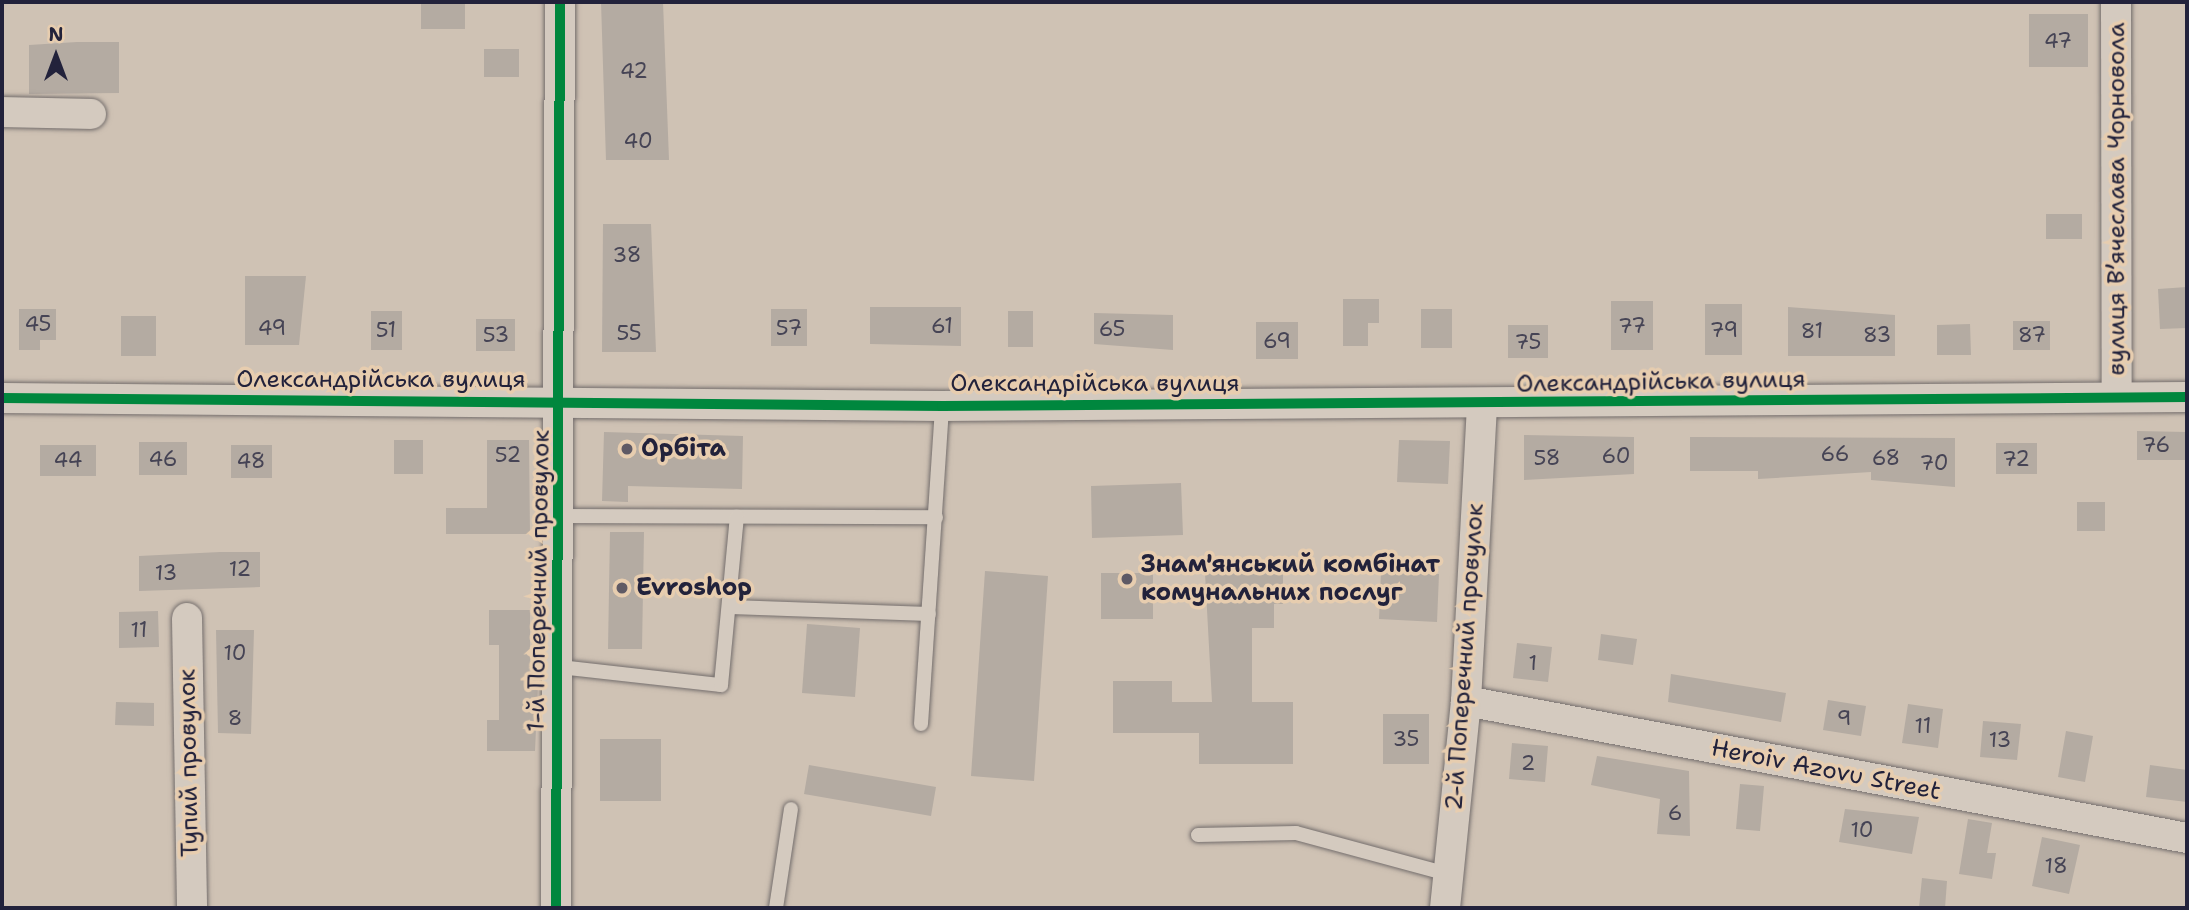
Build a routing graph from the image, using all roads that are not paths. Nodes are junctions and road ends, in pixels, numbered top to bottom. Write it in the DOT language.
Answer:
graph roads {
  1 [pos="560,2"];
  2 [pos="2116,2"];
  3 [pos="2,112"];
  4 [pos="91,114"];
  5 [pos="2117,396"];
  6 [pos="2187,397"];
  7 [pos="2,398"];
  8 [pos="563,402"];
  9 [pos="1482,405"];
  10 [pos="942,406"];
  11 [pos="561,516"];
  12 [pos="737,517"];
  13 [pos="936,517"];
  14 [pos="731,607"];
  15 [pos="929,614"];
  16 [pos="187,618"];
  17 [pos="559,667"];
  18 [pos="1466,701"];
  19 [pos="921,723"];
  20 [pos="791,809"];
  21 [pos="1198,835"];
  22 [pos="2187,838"];
  23 [pos="1448,874"];
  24 [pos="192,908"];
  25 [pos="556,908"];
  26 [pos="776,908"];
  27 [pos="1445,908"];
  1 -- 8 [label="street, 1-й Поперечний провулок"];
  2 -- 5 [label="street, вулиця Вʼячеслава Чорновола"];
  3 -- 4 [label="street"];
  5 -- 6 [label="street, Олександрійська вулиця"];
  5 -- 9 [label="street, Олександрійська вулиця"];
  7 -- 8 [label="street, Олександрійська вулиця"];
  8 -- 10 [label="street, Олександрійська вулиця"];
  8 -- 11 [label="street, 1-й Поперечний провулок"];
  9 -- 10 [label="street, Олександрійська вулиця"];
  9 -- 18 [label="street, 2-й Поперечний провулок"];
  10 -- 13 [label="lane"];
  11 -- 12 [label="lane"];
  11 -- 17 [label="street, 1-й Поперечний провулок"];
  12 -- 13 [label="lane"];
  12 -- 14 [label="lane"];
  13 -- 15 [label="lane"];
  14 -- 15 [label="lane"];
  14 -- 17 [label="lane"];
  15 -- 19 [label="lane"];
  16 -- 24 [label="street, Тупий провулок"];
  17 -- 25 [label="street, 1-й Поперечний провулок"];
  18 -- 22 [label="street, Heroiv Azovu Street"];
  18 -- 23 [label="street, 2-й Поперечний провулок"];
  20 -- 26 [label="lane"];
  21 -- 23 [label="lane"];
  23 -- 27 [label="street, 2-й Поперечний провулок"];
}
